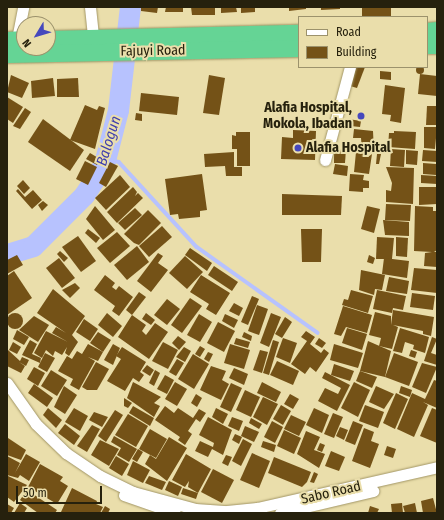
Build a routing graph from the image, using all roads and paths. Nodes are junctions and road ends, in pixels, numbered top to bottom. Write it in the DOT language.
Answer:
graph roads {
  1 [pos="90,7"];
  2 [pos="298,33"];
  3 [pos="93,38"];
  4 [pos="56,39"];
  5 [pos="125,44"];
  6 [pos="298,48"];
  7 [pos="7,54"];
  8 [pos="350,68"];
  9 [pos="325,160"];
  10 [pos="7,383"];
  11 [pos="7,392"];
  12 [pos="437,467"];
  13 [pos="437,475"];
  14 [pos="175,513"];
  15 [pos="280,513"];
  1 -- 3 [label="street"];
  2 -- 5 [label="highway, Fajuyi Road"];
  3 -- 4 [label="highway, Fajuyi Road"];
  3 -- 5 [label="highway, Fajuyi Road"];
  5 -- 6 [label="highway, Fajuyi Road"];
  5 -- 7 [label="highway, Fajuyi Road"];
  8 -- 9 [label="street"];
  10 -- 12 [label="street, Sabo Road"];
  11 -- 14 [label="street"];
  13 -- 15 [label="street, Sabo Road"];
}
